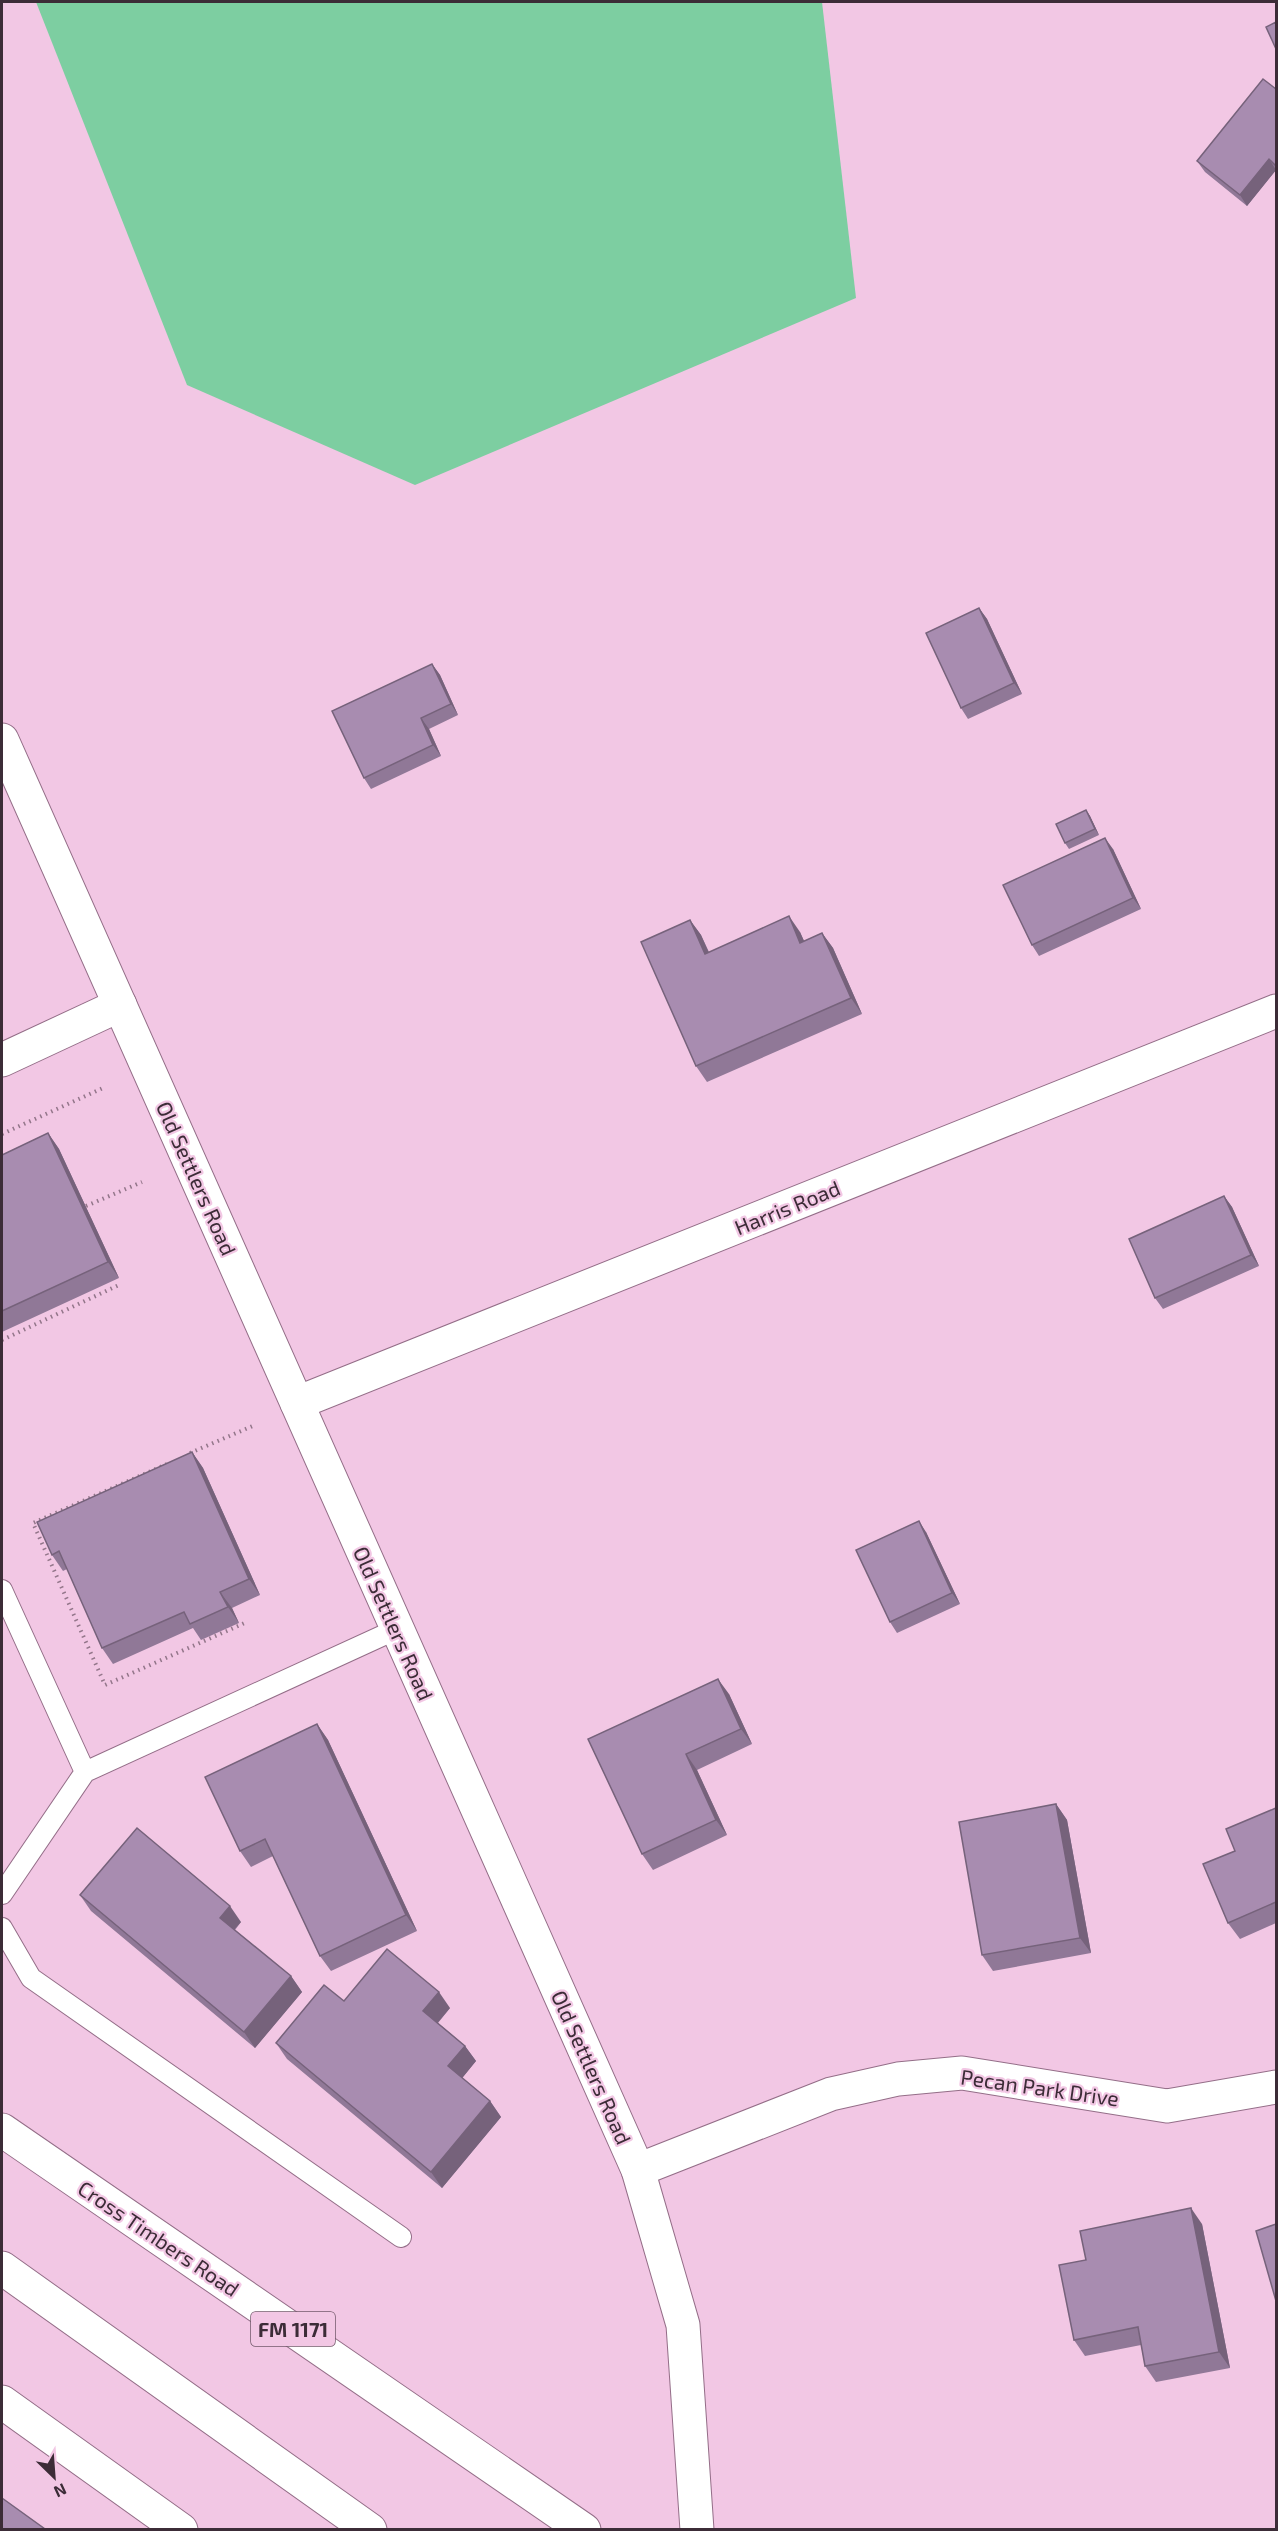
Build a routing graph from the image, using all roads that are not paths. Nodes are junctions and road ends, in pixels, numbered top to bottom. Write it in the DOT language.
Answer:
graph roads {
  1 [pos="2,740"];
  2 [pos="120,1005"];
  3 [pos="1276,1011"];
  4 [pos="2,1060"];
  5 [pos="297,1403"];
  6 [pos="2,1590"];
  7 [pos="397,1629"];
  8 [pos="85,1772"];
  9 [pos="2,1894"];
  10 [pos="2,1928"];
  11 [pos="1276,2087"];
  12 [pos="2,2130"];
  13 [pos="638,2170"];
  14 [pos="401,2237"];
  15 [pos="2,2268"];
  16 [pos="2,2402"];
  17 [pos="181,2529"];
  18 [pos="370,2529"];
  19 [pos="584,2529"];
  20 [pos="698,2529"];
  1 -- 2 [label="main road, Old Settlers Road"];
  2 -- 4 [label="main road"];
  2 -- 5 [label="main road, Old Settlers Road"];
  3 -- 5 [label="main road, Harris Road"];
  5 -- 7 [label="main road, Old Settlers Road"];
  6 -- 8 [label="lane"];
  7 -- 8 [label="lane"];
  7 -- 13 [label="main road, Old Settlers Road"];
  8 -- 9 [label="lane"];
  10 -- 14 [label="lane"];
  11 -- 13 [label="main road, Pecan Park Drive"];
  12 -- 19 [label="main road, Cross Timbers Road / FM 1171"];
  13 -- 20 [label="main road, Old Settlers Road"];
  15 -- 18 [label="main road"];
  16 -- 17 [label="main road"];
}
